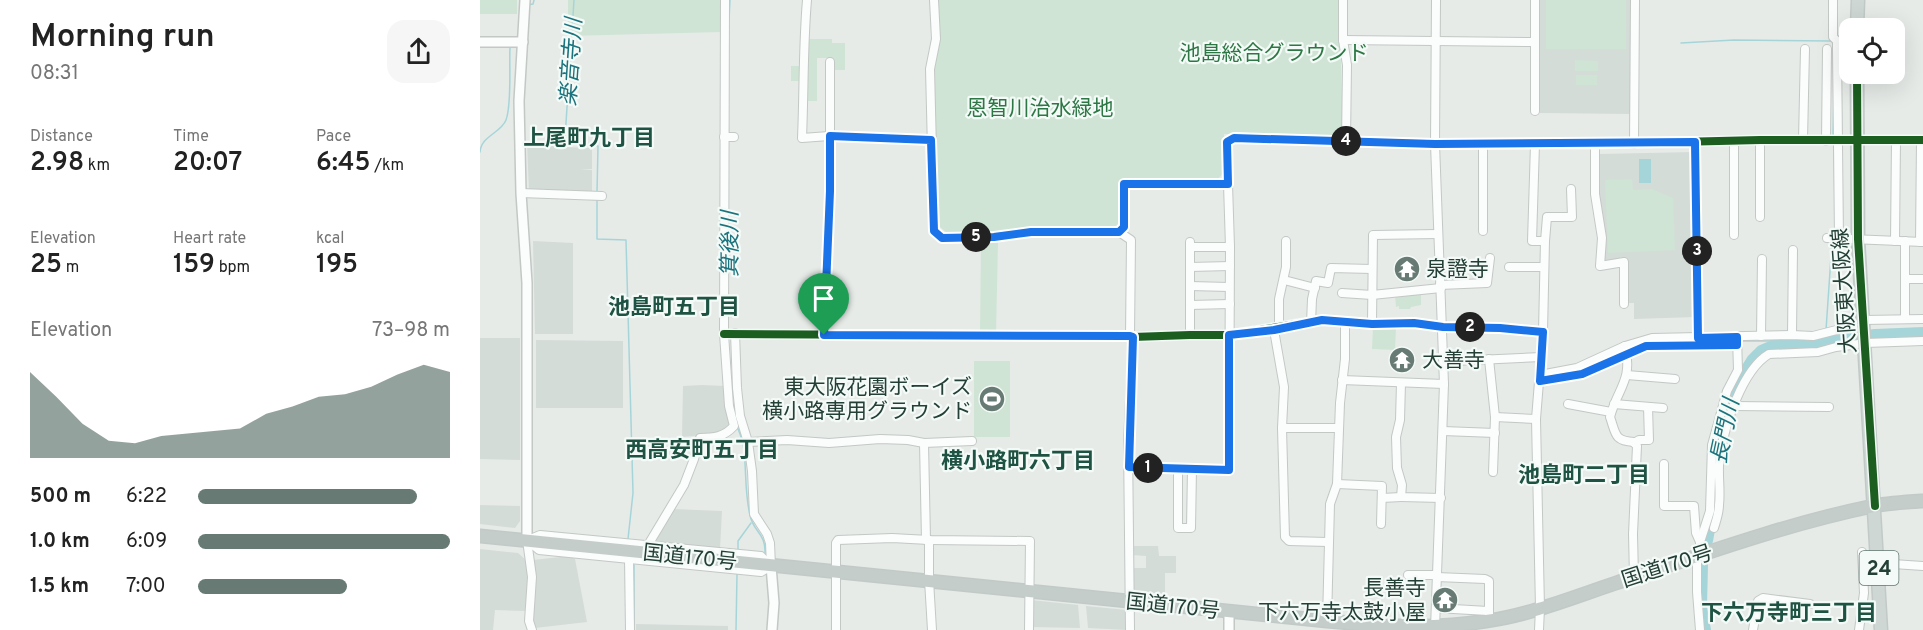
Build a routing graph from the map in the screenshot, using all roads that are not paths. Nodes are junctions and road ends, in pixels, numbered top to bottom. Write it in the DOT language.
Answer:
graph roads {
  1 [pos="525,0"];
  2 [pos="725,0"];
  3 [pos="807,0"];
  4 [pos="934,0"];
  5 [pos="1343,0"];
  6 [pos="1436,0"];
  7 [pos="1535,0"];
  8 [pos="1635,0"];
  9 [pos="1833,0"];
  10 [pos="1858,0"];
  11 [pos="1857,18"];
  12 [pos="1343,40"];
  13 [pos="1436,41"];
  14 [pos="480,42"];
  15 [pos="523,42"];
  16 [pos="1534,42"];
  17 [pos="1805,49"];
  18 [pos="1827,49"];
  19 [pos="830,62"];
  20 [pos="1857,84"];
  21 [pos="1535,111"];
  22 [pos="830,136"];
  23 [pos="724,137"];
  24 [pos="734,137"];
  25 [pos="931,140"];
  26 [pos="1760,140"];
  27 [pos="1803,140"];
  28 [pos="1896,140"];
  29 [pos="1922,140"];
  30 [pos="1346,141"];
  31 [pos="1734,141"];
  32 [pos="1826,141"];
  33 [pos="1837,141"];
  34 [pos="1856,141"];
  35 [pos="1695,142"];
  36 [pos="1435,144"];
  37 [pos="1483,144"];
  38 [pos="1535,144"];
  39 [pos="1594,144"];
  40 [pos="1634,144"];
  41 [pos="1228,184"];
  42 [pos="1571,189"];
  43 [pos="521,193"];
  44 [pos="602,195"];
  45 [pos="1760,217"];
  46 [pos="1483,231"];
  47 [pos="1119,232"];
  48 [pos="1438,234"];
  49 [pos="1734,235"];
  50 [pos="1827,238"];
  51 [pos="1839,239"];
  52 [pos="1858,239"];
  53 [pos="1286,241"];
  54 [pos="1545,241"];
  55 [pos="1895,241"];
  56 [pos="1905,242"];
  57 [pos="1922,242"];
  58 [pos="1230,247"];
  59 [pos="1792,250"];
  60 [pos="1490,258"];
  61 [pos="1762,259"];
  62 [pos="1190,267"];
  63 [pos="1230,267"];
  64 [pos="1509,267"];
  65 [pos="1544,267"];
  66 [pos="1372,269"];
  67 [pos="1905,279"];
  68 [pos="1923,279"];
  69 [pos="1284,280"];
  70 [pos="1190,286"];
  71 [pos="1229,287"];
  72 [pos="1441,287"];
  73 [pos="1315,288"];
  74 [pos="1342,293"];
  75 [pos="1372,295"];
  76 [pos="1230,304"];
  77 [pos="1624,304"];
  78 [pos="1190,305"];
  79 [pos="1923,319"];
  80 [pos="1905,320"];
  81 [pos="1311,323"];
  82 [pos="1345,323"];
  83 [pos="1372,324"];
  84 [pos="1443,327"];
  85 [pos="1276,329"];
  86 [pos="1543,332"];
  87 [pos="1865,332"];
  88 [pos="735,333"];
  89 [pos="724,334"];
  90 [pos="824,335"];
  91 [pos="1190,335"];
  92 [pos="1229,335"];
  93 [pos="1792,335"];
  94 [pos="1761,336"];
  95 [pos="1131,337"];
  96 [pos="1698,338"];
  97 [pos="1737,341"];
  98 [pos="1923,341"];
  99 [pos="1625,350"];
  100 [pos="1541,357"];
  101 [pos="1489,359"];
  102 [pos="1455,361"];
  103 [pos="1627,375"];
  104 [pos="1540,378"];
  105 [pos="1675,379"];
  106 [pos="1342,380"];
  107 [pos="1401,383"];
  108 [pos="1444,384"];
  109 [pos="1568,404"];
  110 [pos="1734,406"];
  111 [pos="1648,407"];
  112 [pos="1829,407"];
  113 [pos="1612,408"];
  114 [pos="1663,408"];
  115 [pos="1495,417"];
  116 [pos="1536,419"];
  117 [pos="1282,428"];
  118 [pos="1339,428"];
  119 [pos="1443,431"];
  120 [pos="1495,433"];
  121 [pos="972,441"];
  122 [pos="748,442"];
  123 [pos="924,443"];
  124 [pos="1634,443"];
  125 [pos="1664,464"];
  126 [pos="1129,467"];
  127 [pos="1178,468"];
  128 [pos="1192,469"];
  129 [pos="1493,472"];
  130 [pos="1337,484"];
  131 [pos="1401,497"];
  132 [pos="1382,498"];
  133 [pos="1441,498"];
  134 [pos="1923,501"];
  135 [pos="1875,506"];
  136 [pos="1381,524"];
  137 [pos="1714,528"];
  138 [pos="480,536"];
  139 [pos="527,540"];
  140 [pos="927,540"];
  141 [pos="1328,542"];
  142 [pos="648,545"];
  143 [pos="1699,551"];
  144 [pos="1862,552"];
  145 [pos="629,559"];
  146 [pos="1878,563"];
  147 [pos="771,566"];
  148 [pos="1923,567"];
  149 [pos="836,571"];
  150 [pos="1408,575"];
  151 [pos="1437,576"];
  152 [pos="1634,577"];
  153 [pos="929,580"];
  154 [pos="1028,590"];
  155 [pos="1130,601"];
  156 [pos="1810,604"];
  157 [pos="1436,608"];
  158 [pos="1540,608"];
  159 [pos="1229,611"];
  160 [pos="1488,616"];
  161 [pos="1327,621"];
  162 [pos="1435,628"];
  163 [pos="532,630"];
  164 [pos="630,630"];
  165 [pos="772,630"];
  166 [pos="836,630"];
  167 [pos="932,630"];
  168 [pos="1029,630"];
  169 [pos="1130,630"];
  170 [pos="1229,630"];
  171 [pos="1539,630"];
  172 [pos="1700,630"];
  173 [pos="1753,630"];
  174 [pos="1859,630"];
  175 [pos="1881,630"];
  1 -- 15 [label="street"];
  2 -- 23 [label="street"];
  3 -- 22 [label="street"];
  4 -- 25 [label="street"];
  5 -- 12 [label="street"];
  6 -- 13 [label="street"];
  7 -- 16 [label="street"];
  8 -- 40 [label="street"];
  9 -- 33 [label="street"];
  10 -- 11 [label="main road"];
  12 -- 13 [label="street"];
  12 -- 30 [label="street"];
  13 -- 16 [label="street"];
  13 -- 36 [label="street"];
  14 -- 15 [label="street"];
  15 -- 43 [label="street"];
  16 -- 21 [label="street"];
  17 -- 27 [label="street"];
  18 -- 32 [label="street"];
  19 -- 22 [label="street"];
  20 -- 34 [label="main road, 大阪東大阪線 / 24"];
  22 -- 25 [label="street"];
  22 -- 90 [label="street"];
  23 -- 24 [label="street"];
  23 -- 89 [label="street"];
  25 -- 47 [label="street"];
  26 -- 27 [label="street"];
  26 -- 31 [label="street"];
  26 -- 45 [label="street"];
  27 -- 32 [label="street"];
  28 -- 29 [label="street"];
  28 -- 34 [label="street"];
  28 -- 55 [label="street"];
  29 -- 57 [label="street"];
  30 -- 36 [label="street"];
  30 -- 41 [label="street"];
  31 -- 35 [label="street"];
  31 -- 49 [label="street"];
  32 -- 33 [label="street"];
  33 -- 34 [label="street"];
  33 -- 51 [label="street"];
  34 -- 52 [label="main road, 大阪東大阪線 / 24"];
  35 -- 40 [label="street"];
  35 -- 96 [label="street"];
  36 -- 37 [label="street"];
  36 -- 48 [label="street"];
  37 -- 38 [label="street"];
  37 -- 46 [label="street"];
  38 -- 39 [label="street"];
  38 -- 54 [label="street"];
  39 -- 40 [label="street"];
  39 -- 77 [label="street"];
  41 -- 47 [label="street"];
  41 -- 58 [label="street"];
  42 -- 54 [label="street"];
  43 -- 44 [label="street"];
  43 -- 139 [label="street"];
  47 -- 95 [label="street"];
  48 -- 66 [label="street"];
  48 -- 72 [label="street"];
  50 -- 51 [label="street"];
  51 -- 52 [label="street"];
  52 -- 55 [label="street"];
  52 -- 87 [label="main road, 大阪東大阪線 / 24"];
  53 -- 69 [label="street"];
  54 -- 65 [label="street"];
  55 -- 56 [label="street"];
  56 -- 57 [label="street"];
  56 -- 67 [label="street"];
  58 -- 62 [label="street"];
  58 -- 63 [label="street"];
  59 -- 93 [label="street"];
  60 -- 72 [label="street"];
  61 -- 94 [label="street"];
  62 -- 63 [label="street"];
  62 -- 70 [label="street"];
  63 -- 71 [label="street"];
  64 -- 65 [label="street"];
  65 -- 86 [label="street"];
  66 -- 73 [label="street"];
  66 -- 75 [label="street"];
  67 -- 68 [label="street"];
  67 -- 80 [label="street"];
  69 -- 73 [label="street"];
  69 -- 85 [label="street"];
  70 -- 71 [label="street"];
  70 -- 78 [label="street"];
  71 -- 76 [label="street"];
  72 -- 75 [label="street"];
  72 -- 84 [label="street"];
  73 -- 81 [label="street"];
  74 -- 75 [label="street"];
  75 -- 83 [label="street"];
  76 -- 78 [label="street"];
  76 -- 92 [label="street"];
  78 -- 91 [label="street"];
  79 -- 80 [label="street"];
  80 -- 87 [label="street"];
  81 -- 82 [label="street"];
  81 -- 85 [label="street"];
  82 -- 83 [label="street"];
  82 -- 106 [label="street"];
  83 -- 84 [label="street"];
  84 -- 86 [label="street"];
  84 -- 108 [label="street"];
  85 -- 92 [label="street"];
  85 -- 117 [label="street"];
  86 -- 100 [label="street"];
  87 -- 93 [label="street"];
  87 -- 98 [label="street"];
  87 -- 110 [label="street"];
  87 -- 135 [label="main road, 大阪東大阪線 / 24"];
  88 -- 89 [label="street"];
  88 -- 90 [label="street"];
  88 -- 122 [label="street"];
  89 -- 142 [label="street"];
  90 -- 95 [label="street"];
  91 -- 92 [label="street"];
  91 -- 95 [label="street"];
  92 -- 128 [label="street"];
  93 -- 94 [label="street"];
  94 -- 97 [label="street"];
  95 -- 126 [label="street"];
  96 -- 97 [label="street"];
  96 -- 99 [label="street"];
  97 -- 99 [label="street"];
  97 -- 143 [label="street"];
  99 -- 103 [label="street"];
  99 -- 104 [label="street"];
  100 -- 101 [label="street"];
  100 -- 104 [label="street"];
  101 -- 102 [label="street"];
  101 -- 115 [label="street"];
  103 -- 105 [label="street"];
  103 -- 113 [label="street"];
  104 -- 116 [label="street"];
  106 -- 107 [label="street"];
  106 -- 118 [label="street"];
  107 -- 108 [label="street"];
  107 -- 131 [label="street"];
  108 -- 119 [label="street"];
  109 -- 113 [label="street"];
  110 -- 112 [label="street"];
  110 -- 137 [label="street"];
  111 -- 113 [label="street"];
  111 -- 114 [label="street"];
  111 -- 124 [label="street"];
  113 -- 124 [label="street"];
  115 -- 116 [label="street"];
  115 -- 120 [label="street"];
  116 -- 158 [label="street"];
  117 -- 118 [label="street"];
  117 -- 141 [label="street"];
  118 -- 130 [label="street"];
  119 -- 120 [label="street"];
  119 -- 133 [label="street"];
  120 -- 129 [label="street"];
  121 -- 123 [label="street"];
  122 -- 123 [label="street"];
  122 -- 147 [label="street"];
  123 -- 140 [label="street"];
  124 -- 152 [label="street"];
  125 -- 143 [label="street"];
  126 -- 127 [label="street"];
  126 -- 155 [label="street"];
  127 -- 128 [label="street"];
  127 -- 128 [label="street"];
  130 -- 132 [label="street"];
  130 -- 141 [label="street"];
  131 -- 132 [label="street"];
  131 -- 133 [label="street"];
  132 -- 136 [label="street"];
  133 -- 151 [label="street"];
  134 -- 135 [label="highway, 国道170号"];
  135 -- 143 [label="highway, 国道170号"];
  135 -- 146 [label="main road, 大阪東大阪線 / 24"];
  138 -- 139 [label="highway, 国道170号"];
  139 -- 142 [label="street"];
  139 -- 145 [label="street"];
  139 -- 147 [label="highway, 国道170号"];
  139 -- 163 [label="street"];
  140 -- 149 [label="street"];
  140 -- 153 [label="street"];
  140 -- 154 [label="street"];
  141 -- 161 [label="street"];
  142 -- 147 [label="street"];
  143 -- 152 [label="highway, 国道170号"];
  143 -- 172 [label="street"];
  144 -- 174 [label="street"];
  145 -- 147 [label="street"];
  145 -- 164 [label="street"];
  146 -- 148 [label="street"];
  146 -- 175 [label="main road, 大阪東大阪線 / 24"];
  147 -- 149 [label="highway, 国道170号"];
  147 -- 165 [label="street"];
  149 -- 153 [label="highway, 国道170号"];
  149 -- 166 [label="street"];
  150 -- 151 [label="street"];
  151 -- 157 [label="street"];
  151 -- 160 [label="street"];
  152 -- 158 [label="highway, 国道170号"];
  153 -- 154 [label="highway, 国道170号"];
  153 -- 167 [label="street"];
  154 -- 155 [label="highway, 国道170号"];
  154 -- 168 [label="street"];
  155 -- 159 [label="highway, 国道170号"];
  155 -- 169 [label="street"];
  156 -- 173 [label="street"];
  157 -- 160 [label="street"];
  157 -- 162 [label="street"];
  158 -- 160 [label="highway, 国道170号"];
  158 -- 171 [label="street"];
  159 -- 161 [label="highway, 国道170号"];
  159 -- 170 [label="street"];
  160 -- 162 [label="highway, 国道170号"];
  161 -- 162 [label="highway, 国道170号"];
}
